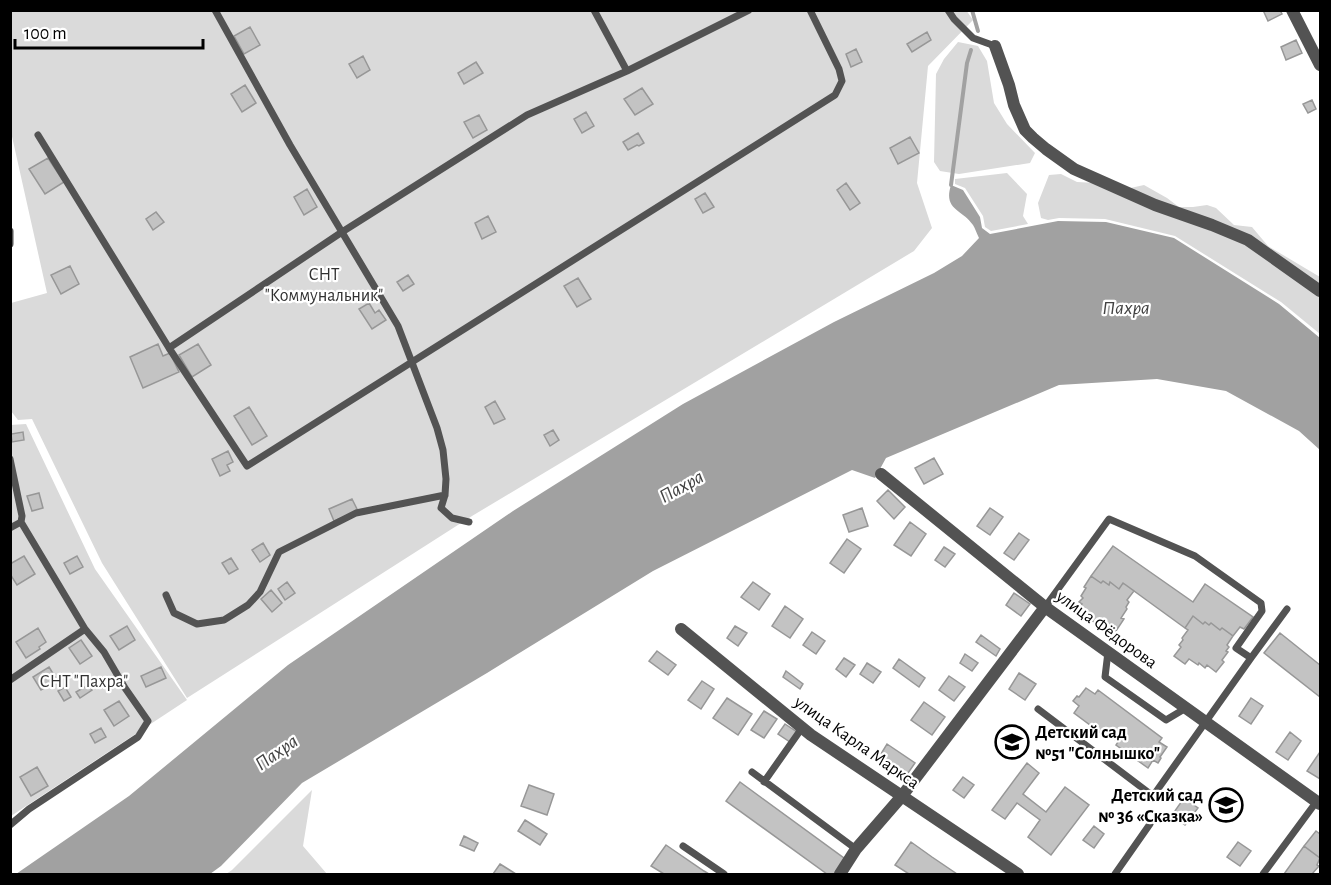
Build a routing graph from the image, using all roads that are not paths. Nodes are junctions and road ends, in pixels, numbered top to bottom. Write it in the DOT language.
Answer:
graph roads {
  1 [pos="215,10"];
  2 [pos="594,10"];
  3 [pos="748,10"];
  4 [pos="810,10"];
  5 [pos="948,10"];
  6 [pos="1292,10"];
  7 [pos="995,46"];
  8 [pos="1320,65"];
  9 [pos="627,71"];
  10 [pos="38,135"];
  11 [pos="10,231"];
  12 [pos="342,232"];
  13 [pos="10,244"];
  14 [pos="1320,291"];
  15 [pos="169,348"];
  16 [pos="412,363"];
  17 [pos="10,459"];
  18 [pos="881,474"];
  19 [pos="445,495"];
  20 [pos="21,522"];
  21 [pos="469,522"];
  22 [pos="10,528"];
  23 [pos="166,595"];
  24 [pos="1045,608"];
  25 [pos="1287,609"];
  26 [pos="681,629"];
  27 [pos="85,630"];
  28 [pos="1108,652"];
  29 [pos="1251,658"];
  30 [pos="10,680"];
  31 [pos="1186,708"];
  32 [pos="1038,709"];
  33 [pos="1205,721"];
  34 [pos="802,728"];
  35 [pos="752,772"];
  36 [pos="764,782"];
  37 [pos="902,796"];
  38 [pos="1318,802"];
  39 [pos="1150,824"];
  40 [pos="10,825"];
  41 [pos="683,846"];
  42 [pos="856,849"];
  43 [pos="724,874"];
  44 [pos="840,874"];
  45 [pos="1018,874"];
  46 [pos="1114,874"];
  47 [pos="1263,874"];
  1 -- 12 [label="lane"];
  2 -- 9 [label="lane"];
  3 -- 9 [label="lane"];
  4 -- 16 [label="lane"];
  5 -- 7 [label="lane"];
  6 -- 8 [label="street"];
  7 -- 14 [label="street"];
  9 -- 12 [label="lane"];
  10 -- 15 [label="lane"];
  11 -- 13 [label="lane"];
  12 -- 15 [label="lane"];
  12 -- 16 [label="lane"];
  15 -- 16 [label="lane"];
  16 -- 19 [label="lane"];
  17 -- 20 [label="lane"];
  18 -- 24 [label="street, улица Фёдорова"];
  19 -- 21 [label="lane"];
  19 -- 23 [label="lane"];
  20 -- 22 [label="lane"];
  20 -- 27 [label="lane"];
  24 -- 28 [label="street, улица Фёдорова"];
  24 -- 29 [label="lane"];
  24 -- 37 [label="street"];
  25 -- 29 [label="lane"];
  26 -- 34 [label="street, улица Карла Маркса"];
  27 -- 30 [label="lane"];
  27 -- 40 [label="lane"];
  28 -- 31 [label="street, улица Фёдорова"];
  28 -- 31 [label="lane"];
  29 -- 33 [label="lane"];
  31 -- 33 [label="street, улица Фёдорова"];
  32 -- 33 [label="lane"];
  33 -- 38 [label="street, улица Фёдорова"];
  34 -- 36 [label="lane"];
  34 -- 37 [label="street, улица Карла Маркса"];
  35 -- 36 [label="lane"];
  36 -- 42 [label="lane"];
  37 -- 42 [label="street"];
  37 -- 45 [label="street, улица Карла Маркса"];
  38 -- 47 [label="lane"];
  39 -- 46 [label="lane"];
  41 -- 43 [label="lane"];
  42 -- 44 [label="street"];
}
